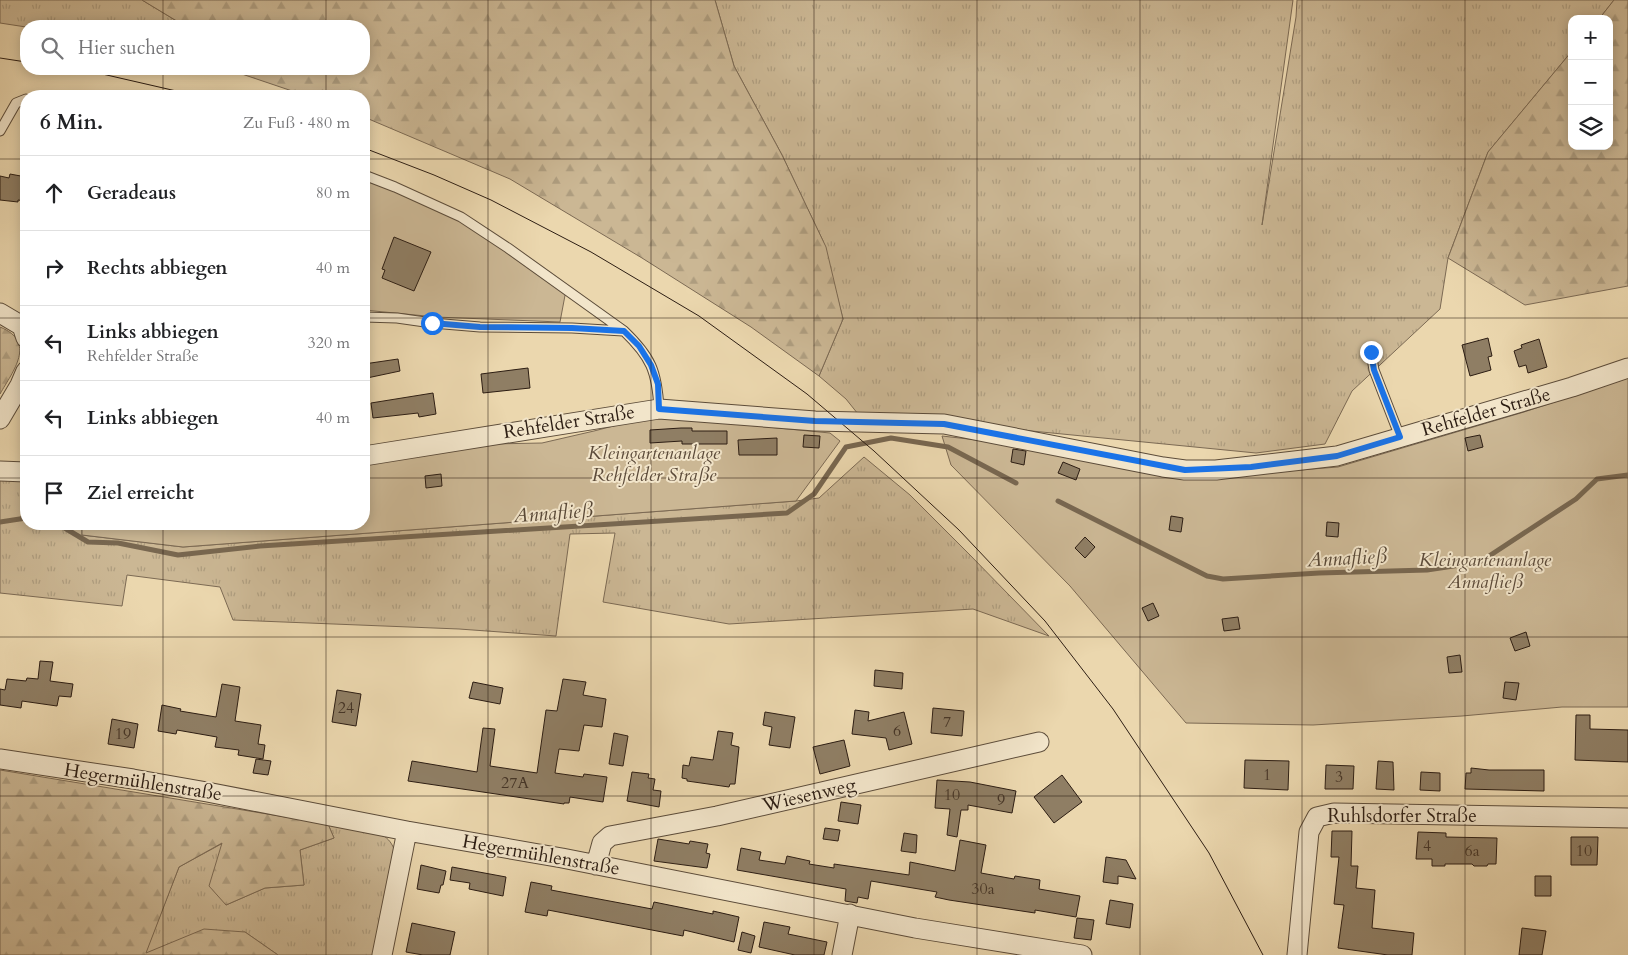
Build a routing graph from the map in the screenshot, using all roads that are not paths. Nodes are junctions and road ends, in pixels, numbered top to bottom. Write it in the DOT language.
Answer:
graph roads {
  1 [pos="20,102"];
  2 [pos="0,131"];
  3 [pos="370,177"];
  4 [pos="0,314"];
  5 [pos="370,317"];
  6 [pos="20,325"];
  7 [pos="624,331"];
  8 [pos="1371,352"];
  9 [pos="1628,368"];
  10 [pos="20,385"];
  11 [pos="659,409"];
  12 [pos="0,419"];
  13 [pos="1400,437"];
  14 [pos="370,455"];
  15 [pos="0,471"];
  16 [pos="20,472"];
  17 [pos="1039,742"];
  18 [pos="0,759"];
  19 [pos="1628,818"];
  20 [pos="408,831"];
  21 [pos="596,865"];
  22 [pos="850,914"];
  23 [pos="382,955"];
  24 [pos="842,955"];
  25 [pos="1082,955"];
  26 [pos="1297,955"];
  1 -- 2 [label="lane"];
  3 -- 7 [label="lane"];
  4 -- 6 [label="street"];
  5 -- 7 [label="lane"];
  7 -- 11 [label="lane"];
  8 -- 13 [label="lane"];
  9 -- 13 [label="street, Rehfelder Straße"];
  10 -- 12 [label="street"];
  11 -- 13 [label="street, Rehfelder Straße"];
  11 -- 14 [label="street, Rehfelder Straße"];
  15 -- 16 [label="street"];
  17 -- 21 [label="street, Wiesenweg"];
  18 -- 20 [label="street, Hegermühlenstraße"];
  19 -- 26 [label="street, Ruhlsdorfer Straße"];
  20 -- 21 [label="street, Hegermühlenstraße"];
  20 -- 23 [label="street"];
  21 -- 22 [label="street, Hegermühlenstraße"];
  22 -- 24 [label="street"];
  22 -- 25 [label="street, Hegermühlenstraße"];
}
